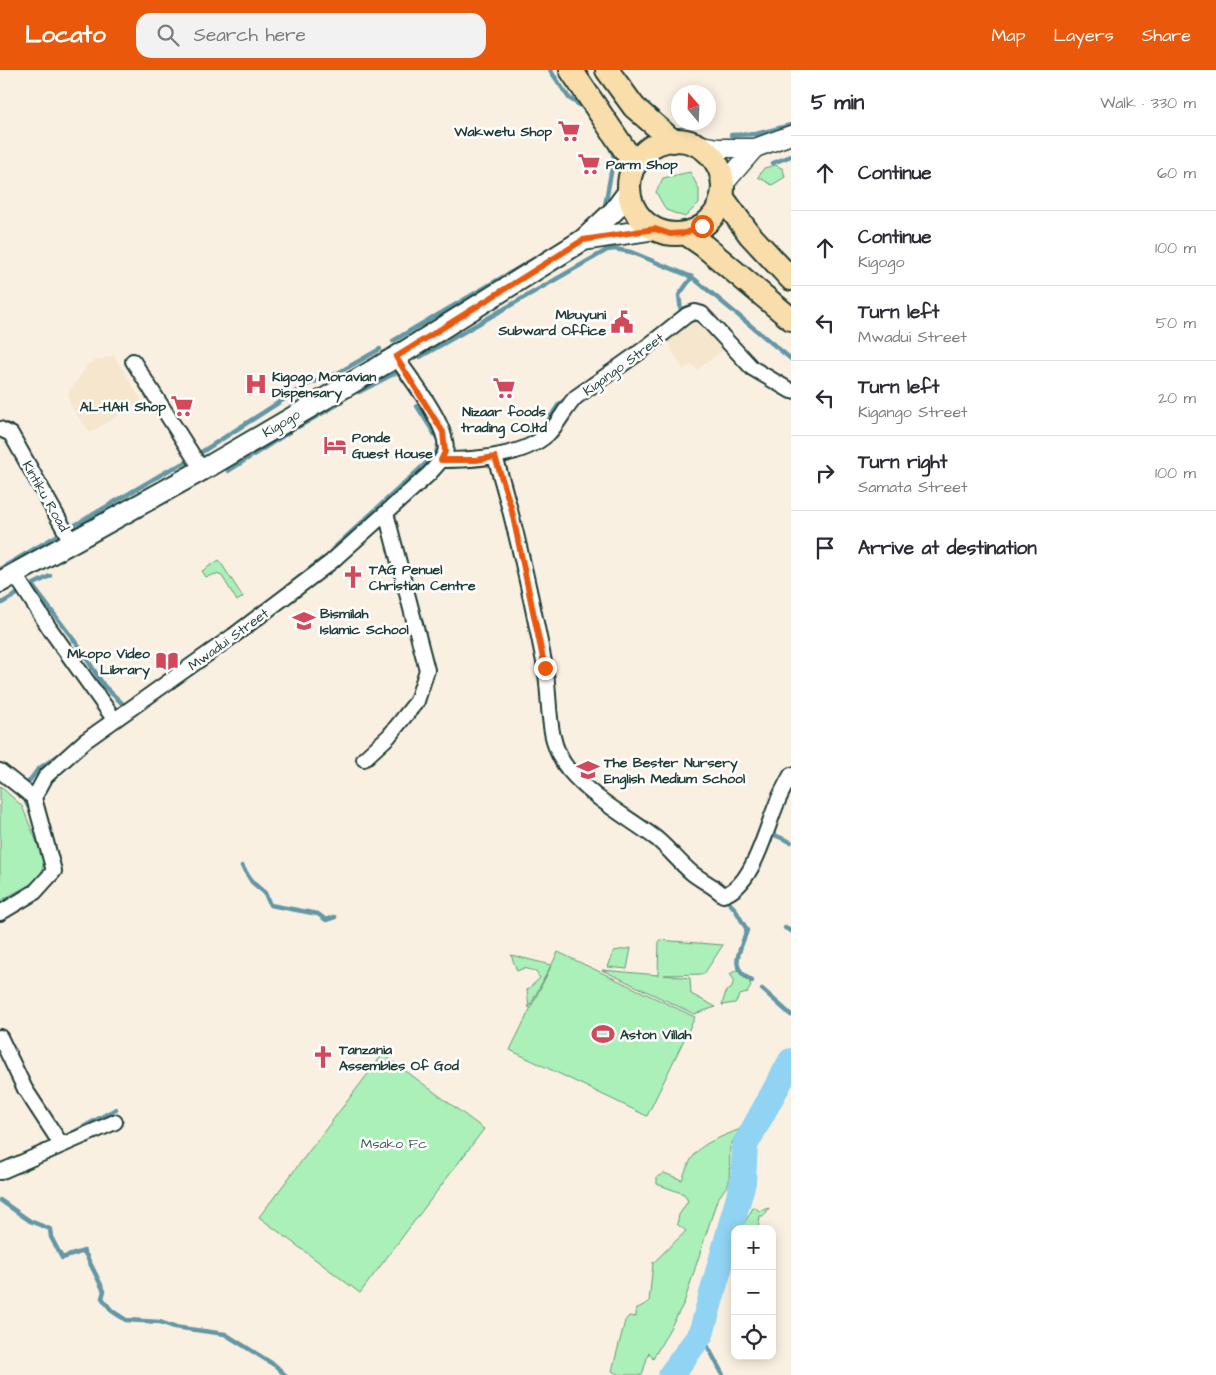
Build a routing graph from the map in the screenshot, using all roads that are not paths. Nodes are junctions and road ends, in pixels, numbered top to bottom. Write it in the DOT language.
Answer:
graph roads {
  1 [pos="571,70"];
  2 [pos="607,70"];
  3 [pos="791,135"];
  4 [pos="683,142"];
  5 [pos="755,148"];
  6 [pos="635,165"];
  7 [pos="629,191"];
  8 [pos="723,191"];
  9 [pos="655,229"];
  10 [pos="685,233"];
  11 [pos="583,240"];
  12 [pos="791,279"];
  13 [pos="791,319"];
  14 [pos="396,357"];
  15 [pos="132,361"];
  16 [pos="791,391"];
  17 [pos="0,429"];
  18 [pos="495,457"];
  19 [pos="441,460"];
  20 [pos="202,470"];
  21 [pos="386,513"];
  22 [pos="72,543"];
  23 [pos="7,577"];
  24 [pos="114,719"];
  25 [pos="364,759"];
  26 [pos="0,772"];
  27 [pos="791,775"];
  28 [pos="34,798"];
  29 [pos="0,912"];
  30 [pos="0,1037"];
  31 [pos="115,1122"];
  32 [pos="64,1144"];
  33 [pos="0,1172"];
  1 -- 6 [label="main road"];
  2 -- 4 [label="main road"];
  3 -- 5 [label="street"];
  4 -- 5 [label="street"];
  4 -- 6 [label="main road"];
  4 -- 8 [label="main road"];
  5 -- 8 [label="street"];
  6 -- 7 [label="main road"];
  7 -- 9 [label="main road"];
  7 -- 11 [label="main road"];
  8 -- 10 [label="main road"];
  8 -- 12 [label="main road"];
  9 -- 10 [label="main road"];
  9 -- 11 [label="main road"];
  10 -- 13 [label="main road"];
  11 -- 14 [label="main road, Kigogo"];
  14 -- 19 [label="street"];
  14 -- 20 [label="main road, Kigogo"];
  15 -- 20 [label="street"];
  16 -- 18 [label="street, Kigango Street"];
  17 -- 22 [label="street, Kintiku Road"];
  18 -- 19 [label="street, Kigango Street"];
  18 -- 27 [label="street"];
  19 -- 21 [label="street, Mwadui Street"];
  20 -- 22 [label="main road, Kigogo"];
  21 -- 24 [label="street, Mwadui Street"];
  21 -- 25 [label="street"];
  22 -- 23 [label="main road, Kigogo"];
  23 -- 24 [label="street"];
  24 -- 28 [label="street, Mwadui Street"];
  26 -- 28 [label="street"];
  28 -- 29 [label="street"];
  30 -- 32 [label="street"];
  31 -- 32 [label="street"];
  32 -- 33 [label="street"];
}
